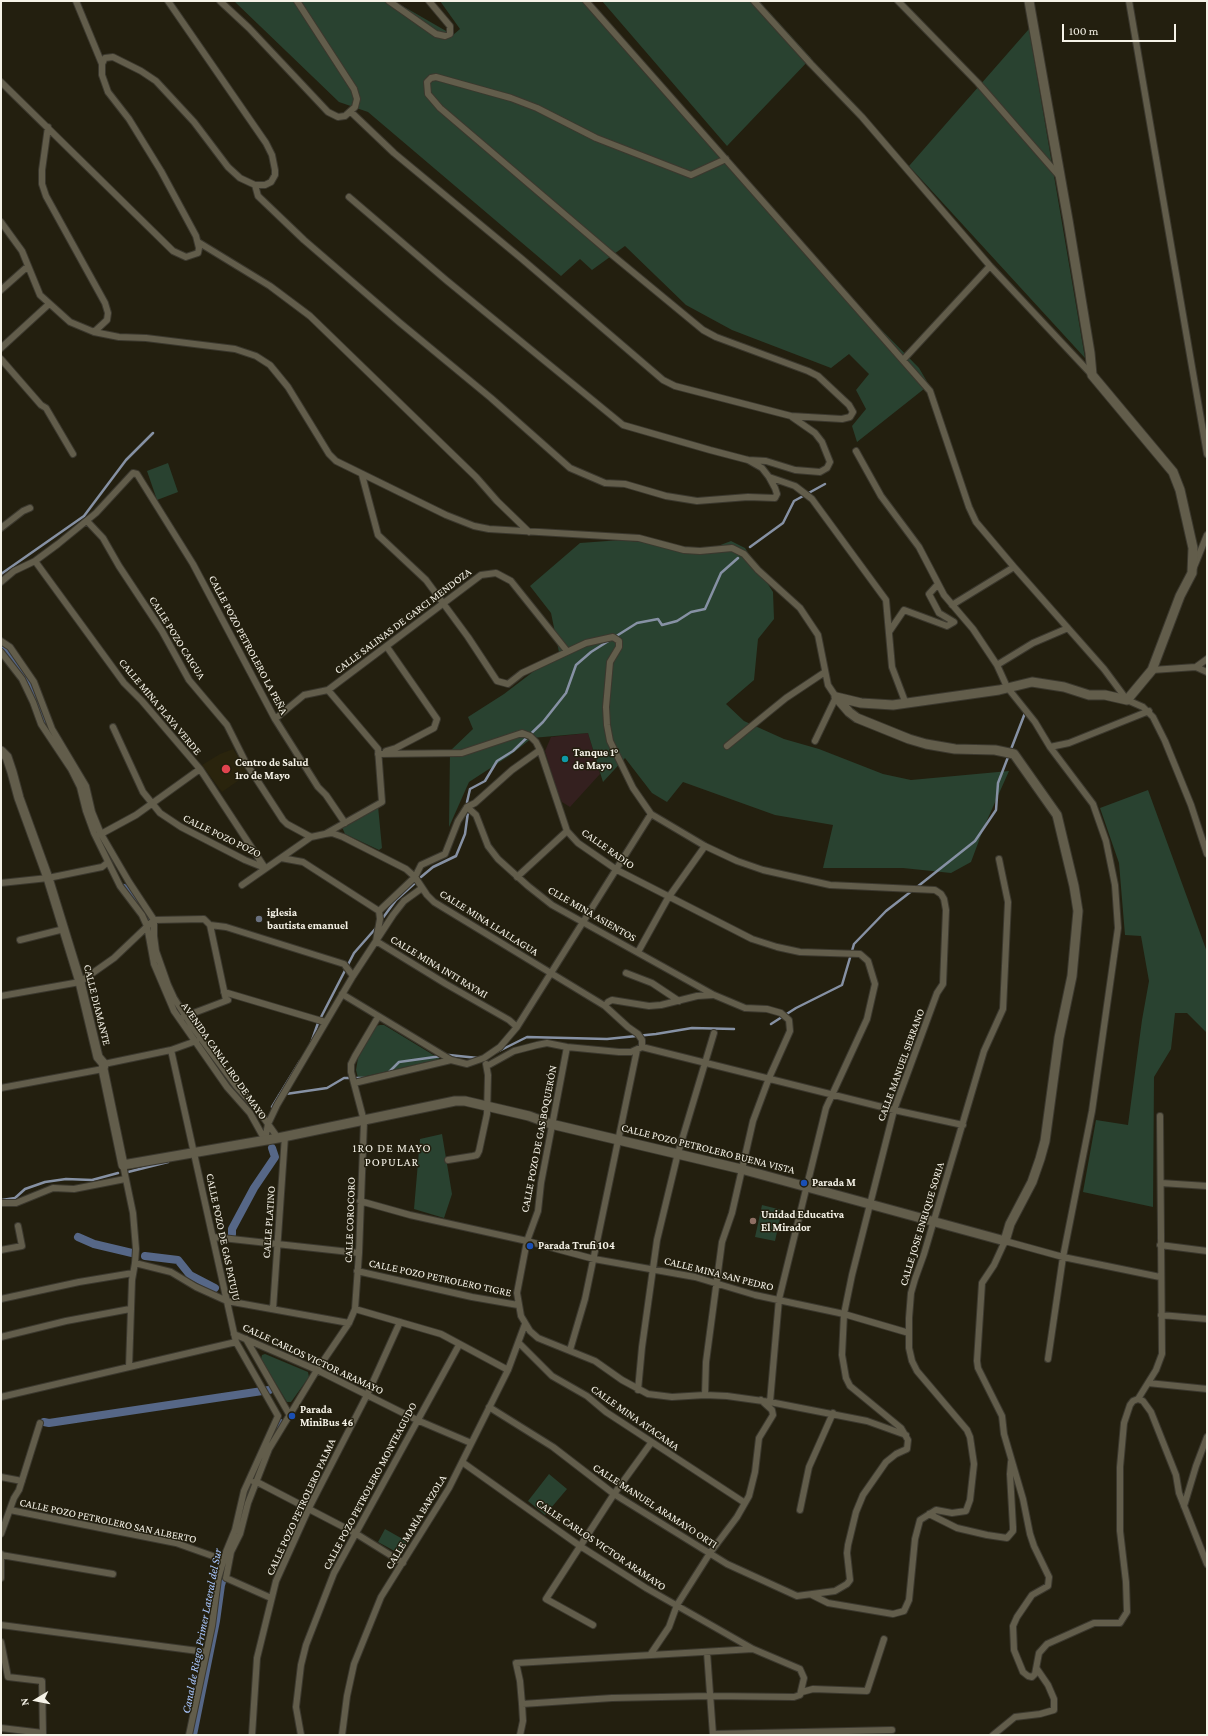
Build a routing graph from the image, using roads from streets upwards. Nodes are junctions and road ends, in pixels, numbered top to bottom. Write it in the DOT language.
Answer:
graph roads {
  1 [pos="76,1"];
  2 [pos="168,1"];
  3 [pos="220,1"];
  4 [pos="297,1"];
  5 [pos="389,1"];
  6 [pos="429,1"];
  7 [pos="754,1"];
  8 [pos="898,1"];
  9 [pos="1028,1"];
  10 [pos="1129,1"];
  11 [pos="589,2"];
  12 [pos="102,64"];
  13 [pos="1,82"];
  14 [pos="351,112"];
  15 [pos="48,128"];
  16 [pos="726,160"];
  17 [pos="1061,178"];
  18 [pos="256,185"];
  19 [pos="349,196"];
  20 [pos="1,222"];
  21 [pos="198,242"];
  22 [pos="28,266"];
  23 [pos="990,266"];
  24 [pos="1,290"];
  25 [pos="49,304"];
  26 [pos="94,332"];
  27 [pos="1,348"];
  28 [pos="1,359"];
  29 [pos="903,360"];
  30 [pos="1092,375"];
  31 [pos="791,416"];
  32 [pos="856,451"];
  33 [pos="73,454"];
  34 [pos="1207,454"];
  35 [pos="748,460"];
  36 [pos="362,475"];
  37 [pos="769,477"];
  38 [pos="30,508"];
  39 [pos="87,521"];
  40 [pos="1,528"];
  41 [pos="529,532"];
  42 [pos="1207,535"];
  43 [pos="35,561"];
  44 [pos="1014,567"];
  45 [pos="1192,572"];
  46 [pos="1,582"];
  47 [pos="938,584"];
  48 [pos="444,603"];
  49 [pos="952,605"];
  50 [pos="1068,628"];
  51 [pos="889,632"];
  52 [pos="1,641"];
  53 [pos="387,647"];
  54 [pos="567,651"];
  55 [pos="1,652"];
  56 [pos="1207,659"];
  57 [pos="997,665"];
  58 [pos="1196,667"];
  59 [pos="1152,670"];
  60 [pos="825,672"];
  61 [pos="1207,672"];
  62 [pos="1007,687"];
  63 [pos="328,690"];
  64 [pos="836,697"];
  65 [pos="1127,700"];
  66 [pos="906,704"];
  67 [pos="1149,712"];
  68 [pos="275,719"];
  69 [pos="113,727"];
  70 [pos="815,741"];
  71 [pos="727,746"];
  72 [pos="1050,747"];
  73 [pos="540,750"];
  74 [pos="1,751"];
  75 [pos="378,754"];
  76 [pos="200,769"];
  77 [pos="151,804"];
  78 [pos="467,807"];
  79 [pos="651,814"];
  80 [pos="345,823"];
  81 [pos="567,831"];
  82 [pos="102,834"];
  83 [pos="325,834"];
  84 [pos="311,837"];
  85 [pos="705,846"];
  86 [pos="1207,854"];
  87 [pos="281,858"];
  88 [pos="999,859"];
  89 [pos="107,863"];
  90 [pos="265,868"];
  91 [pos="617,870"];
  92 [pos="415,877"];
  93 [pos="517,877"];
  94 [pos="48,878"];
  95 [pos="1,883"];
  96 [pos="242,885"];
  97 [pos="422,888"];
  98 [pos="668,898"];
  99 [pos="379,911"];
  100 [pos="154,920"];
  101 [pos="583,922"];
  102 [pos="210,925"];
  103 [pos="147,926"];
  104 [pos="64,930"];
  105 [pos="20,940"];
  106 [pos="376,941"];
  107 [pos="638,952"];
  108 [pos="551,972"];
  109 [pos="626,973"];
  110 [pos="353,976"];
  111 [pos="80,982"];
  112 [pos="224,992"];
  113 [pos="342,994"];
  114 [pos="714,995"];
  115 [pos="1,996"];
  116 [pos="237,996"];
  117 [pos="226,1000"];
  118 [pos="679,1001"];
  119 [pos="605,1006"];
  120 [pos="182,1017"];
  121 [pos="378,1017"];
  122 [pos="325,1022"];
  123 [pos="517,1027"];
  124 [pos="714,1033"];
  125 [pos="196,1042"];
  126 [pos="567,1047"];
  127 [pos="640,1049"];
  128 [pos="171,1050"];
  129 [pos="484,1058"];
  130 [pos="451,1060"];
  131 [pos="705,1063"];
  132 [pos="104,1066"];
  133 [pos="487,1066"];
  134 [pos="768,1078"];
  135 [pos="354,1083"];
  136 [pos="1,1088"];
  137 [pos="832,1093"];
  138 [pos="486,1106"];
  139 [pos="894,1110"];
  140 [pos="1160,1116"];
  141 [pos="364,1121"];
  142 [pos="268,1124"];
  143 [pos="551,1124"];
  144 [pos="963,1125"];
  145 [pos="282,1137"];
  146 [pos="618,1138"];
  147 [pos="265,1140"];
  148 [pos="195,1152"];
  149 [pos="678,1153"];
  150 [pos="448,1160"];
  151 [pos="123,1165"];
  152 [pos="741,1169"];
  153 [pos="125,1179"];
  154 [pos="1161,1183"];
  155 [pos="805,1186"];
  156 [pos="1207,1186"];
  157 [pos="360,1201"];
  158 [pos="870,1202"];
  159 [pos="1,1203"];
  160 [pos="934,1220"];
  161 [pos="18,1226"];
  162 [pos="213,1237"];
  163 [pos="1005,1240"];
  164 [pos="526,1242"];
  165 [pos="278,1244"];
  166 [pos="1160,1245"];
  167 [pos="1,1250"];
  168 [pos="1207,1251"];
  169 [pos="359,1253"];
  170 [pos="1063,1257"];
  171 [pos="594,1259"];
  172 [pos="136,1263"];
  173 [pos="652,1269"];
  174 [pos="358,1271"];
  175 [pos="134,1273"];
  176 [pos="1160,1277"];
  177 [pos="716,1283"];
  178 [pos="1,1299"];
  179 [pos="779,1299"];
  180 [pos="226,1301"];
  181 [pos="518,1304"];
  182 [pos="130,1309"];
  183 [pos="273,1309"];
  184 [pos="355,1309"];
  185 [pos="844,1314"];
  186 [pos="1161,1315"];
  187 [pos="1207,1319"];
  188 [pos="400,1322"];
  189 [pos="349,1323"];
  190 [pos="525,1324"];
  191 [pos="909,1333"];
  192 [pos="234,1334"];
  193 [pos="1,1337"];
  194 [pos="246,1339"];
  195 [pos="236,1342"];
  196 [pos="519,1344"];
  197 [pos="459,1345"];
  198 [pos="570,1350"];
  199 [pos="1048,1360"];
  200 [pos="129,1367"];
  201 [pos="317,1370"];
  202 [pos="508,1370"];
  203 [pos="1148,1383"];
  204 [pos="1207,1389"];
  205 [pos="638,1390"];
  206 [pos="367,1394"];
  207 [pos="705,1395"];
  208 [pos="1,1397"];
  209 [pos="1138,1399"];
  210 [pos="761,1400"];
  211 [pos="770,1402"];
  212 [pos="489,1407"];
  213 [pos="832,1413"];
  214 [pos="289,1414"];
  215 [pos="417,1420"];
  216 [pos="40,1423"];
  217 [pos="906,1435"];
  218 [pos="1207,1437"];
  219 [pos="471,1443"];
  220 [pos="651,1443"];
  221 [pos="1012,1461"];
  222 [pos="462,1462"];
  223 [pos="1,1477"];
  224 [pos="22,1481"];
  225 [pos="257,1482"];
  226 [pos="248,1483"];
  227 [pos="614,1494"];
  228 [pos="745,1503"];
  229 [pos="1184,1506"];
  230 [pos="309,1508"];
  231 [pos="10,1510"];
  232 [pos="800,1510"];
  233 [pos="929,1514"];
  234 [pos="355,1533"];
  235 [pos="1,1534"];
  236 [pos="580,1546"];
  237 [pos="710,1553"];
  238 [pos="1,1554"];
  239 [pos="224,1560"];
  240 [pos="403,1563"];
  241 [pos="1207,1564"];
  242 [pos="113,1574"];
  243 [pos="1,1578"];
  244 [pos="811,1595"];
  245 [pos="271,1598"];
  246 [pos="677,1605"];
  247 [pos="1,1625"];
  248 [pos="593,1625"];
  249 [pos="884,1639"];
  250 [pos="1,1642"];
  251 [pos="753,1649"];
  252 [pos="206,1652"];
  253 [pos="707,1652"];
  254 [pos="650,1655"];
  255 [pos="1037,1669"];
  256 [pos="802,1692"];
  257 [pos="710,1696"];
  258 [pos="522,1704"];
  259 [pos="1,1728"];
  260 [pos="892,1730"];
  261 [pos="43,1734"];
  262 [pos="189,1735"];
  263 [pos="252,1735"];
  264 [pos="301,1735"];
  265 [pos="342,1735"];
  266 [pos="520,1735"];
  267 [pos="713,1735"];
  268 [pos="993,1735"];
  1 -- 12 [label="street"];
  2 -- 18 [label="street"];
  3 -- 14 [label="street"];
  4 -- 14 [label="street"];
  5 -- 6 [label="street"];
  7 -- 23 [label="street"];
  8 -- 17 [label="street"];
  9 -- 17 [label="street"];
  10 -- 34 [label="street"];
  11 -- 16 [label="street"];
  12 -- 18 [label="street"];
  12 -- 21 [label="street"];
  13 -- 15 [label="street"];
  14 -- 31 [label="street"];
  15 -- 21 [label="street"];
  15 -- 26 [label="street"];
  16 -- 29 [label="street"];
  16 -- 31 [label="street"];
  17 -- 30 [label="street"];
  18 -- 37 [label="street"];
  19 -- 35 [label="street"];
  20 -- 22 [label="street"];
  21 -- 41 [label="street"];
  22 -- 24 [label="street"];
  22 -- 25 [label="street"];
  23 -- 29 [label="street"];
  23 -- 30 [label="street"];
  25 -- 26 [label="street"];
  25 -- 27 [label="street"];
  26 -- 36 [label="street"];
  28 -- 33 [label="street"];
  29 -- 44 [label="street"];
  30 -- 45 [label="street"];
  31 -- 35 [label="street"];
  32 -- 47 [label="street"];
  35 -- 37 [label="street"];
  36 -- 41 [label="street"];
  36 -- 48 [label="street"];
  37 -- 51 [label="street"];
  38 -- 40 [label="street"];
  39 -- 43 [label="street"];
  39 -- 68 [label="street, CALLE POZO PETROLERO LA PEÑA"];
  39 -- 84 [label="street, CALLE POZO CAIGUA"];
  41 -- 60 [label="street"];
  42 -- 45 [label="street"];
  43 -- 46 [label="street"];
  43 -- 76 [label="street, CALLE MINA PLAYA VERDE"];
  44 -- 49 [label="street"];
  44 -- 50 [label="street"];
  45 -- 59 [label="street"];
  47 -- 49 [label="street"];
  47 -- 51 [label="street"];
  48 -- 53 [label="street, CALLE SALINAS DE GARCI MENDOZA"];
  48 -- 54 [label="street, CALLE SALINAS DE GARCI MENDOZA"];
  48 -- 54 [label="street"];
  49 -- 57 [label="street"];
  50 -- 57 [label="street"];
  50 -- 65 [label="street"];
  51 -- 66 [label="street"];
  52 -- 82 [label="street, AVENIDA CANAL 1RO DE MAYO"];
  53 -- 63 [label="street, CALLE SALINAS DE GARCI MENDOZA"];
  53 -- 75 [label="street"];
  54 -- 79 [label="street"];
  55 -- 89 [label="street, AVENIDA CANAL 1RO DE MAYO"];
  56 -- 58 [label="street"];
  57 -- 62 [label="street"];
  58 -- 59 [label="street"];
  58 -- 61 [label="street"];
  59 -- 65 [label="street"];
  60 -- 64 [label="street"];
  60 -- 71 [label="street"];
  62 -- 65 [label="street"];
  62 -- 66 [label="street"];
  62 -- 72 [label="street"];
  63 -- 68 [label="street, CALLE SALINAS DE GARCI MENDOZA"];
  63 -- 75 [label="street"];
  64 -- 66 [label="street"];
  64 -- 70 [label="street"];
  64 -- 163 [label="street"];
  65 -- 67 [label="street"];
  67 -- 72 [label="street"];
  67 -- 86 [label="street"];
  68 -- 80 [label="street, CALLE POZO PETROLERO LA PEÑA"];
  69 -- 77 [label="street, CALLE POZO POZO"];
  72 -- 170 [label="street"];
  73 -- 75 [label="street"];
  73 -- 78 [label="street"];
  73 -- 81 [label="street, CALLE RADIO"];
  74 -- 94 [label="street, CALLE DIAMANTE"];
  75 -- 80 [label="street, CALLE POZO POZO"];
  76 -- 77 [label="street"];
  76 -- 90 [label="street, CALLE MINA PLAYA VERDE"];
  77 -- 82 [label="street"];
  77 -- 90 [label="street, CALLE POZO POZO"];
  78 -- 92 [label="street"];
  78 -- 93 [label="street, CLLE MINA ASIENTOS"];
  79 -- 85 [label="street"];
  79 -- 91 [label="street"];
  80 -- 83 [label="street, CALLE POZO POZO"];
  81 -- 91 [label="street, CALLE RADIO"];
  81 -- 93 [label="street"];
  82 -- 100 [label="street, AVENIDA CANAL 1RO DE MAYO"];
  83 -- 84 [label="street, CALLE POZO POZO"];
  83 -- 92 [label="street, CALLE MINA LLALLAGUA"];
  84 -- 87 [label="street, CALLE POZO POZO"];
  85 -- 98 [label="street"];
  85 -- 139 [label="street, CALLE MANUEL SERRANO"];
  87 -- 90 [label="street, CALLE POZO POZO"];
  87 -- 99 [label="street"];
  88 -- 144 [label="street, CALLE JOSE ENRIQUE SORIA"];
  89 -- 94 [label="street"];
  89 -- 103 [label="street, AVENIDA CANAL 1RO DE MAYO"];
  90 -- 96 [label="street"];
  91 -- 98 [label="street, CALLE RADIO"];
  91 -- 101 [label="street"];
  92 -- 97 [label="street, CALLE MINA LLALLAGUA"];
  92 -- 99 [label="street"];
  93 -- 101 [label="street, CLLE MINA ASIENTOS"];
  94 -- 95 [label="street"];
  94 -- 104 [label="street, CALLE DIAMANTE"];
  97 -- 106 [label="street"];
  97 -- 108 [label="street, CALLE MINA LLALLAGUA"];
  98 -- 107 [label="street"];
  98 -- 137 [label="street, CALLE RADIO"];
  99 -- 106 [label="street, CALLE MINA INTI RAYMI"];
  100 -- 102 [label="street"];
  100 -- 103 [label="street"];
  100 -- 120 [label="street, AVENIDA CANAL 1RO DE MAYO"];
  101 -- 107 [label="street, CLLE MINA ASIENTOS"];
  101 -- 108 [label="street"];
  102 -- 110 [label="street"];
  102 -- 112 [label="street"];
  103 -- 111 [label="street"];
  103 -- 120 [label="street, AVENIDA CANAL 1RO DE MAYO"];
  104 -- 105 [label="street"];
  104 -- 111 [label="street, CALLE DIAMANTE"];
  106 -- 110 [label="street"];
  106 -- 123 [label="street, CALLE MINA INTI RAYMI"];
  107 -- 114 [label="street, CLLE MINA ASIENTOS"];
  108 -- 119 [label="street, CALLE MINA LLALLAGUA"];
  108 -- 123 [label="street"];
  109 -- 118 [label="street"];
  110 -- 113 [label="street"];
  111 -- 115 [label="street"];
  111 -- 132 [label="street, CALLE DIAMANTE"];
  112 -- 116 [label="street"];
  112 -- 117 [label="street"];
  113 -- 121 [label="street"];
  113 -- 122 [label="street"];
  114 -- 118 [label="street"];
  114 -- 134 [label="street, CLLE MINA ASIENTOS"];
  116 -- 117 [label="street"];
  116 -- 122 [label="street"];
  117 -- 120 [label="street"];
  118 -- 119 [label="street"];
  119 -- 127 [label="street, CALLE MINA LLALLAGUA"];
  120 -- 125 [label="street, AVENIDA CANAL 1RO DE MAYO"];
  120 -- 142 [label="street, AVENIDA CANAL 1RO DE MAYO"];
  121 -- 130 [label="street"];
  121 -- 135 [label="street, CALLE COROCORO"];
  122 -- 142 [label="street"];
  123 -- 129 [label="street"];
  124 -- 131 [label="street"];
  125 -- 128 [label="street"];
  125 -- 147 [label="street, AVENIDA CANAL 1RO DE MAYO"];
  126 -- 127 [label="street"];
  126 -- 133 [label="street"];
  126 -- 143 [label="street, CALLE POZO DE GAS BOQUERÓN"];
  127 -- 131 [label="street"];
  127 -- 146 [label="street"];
  128 -- 132 [label="street"];
  128 -- 148 [label="street, CALLE POZO DE GAS PATUJU"];
  129 -- 130 [label="street"];
  129 -- 133 [label="street"];
  130 -- 135 [label="street"];
  131 -- 134 [label="street"];
  131 -- 149 [label="street"];
  132 -- 136 [label="street"];
  132 -- 151 [label="street, CALLE DIAMANTE"];
  133 -- 138 [label="street"];
  134 -- 137 [label="street"];
  134 -- 152 [label="street"];
  135 -- 141 [label="street, CALLE COROCORO"];
  137 -- 139 [label="street"];
  137 -- 155 [label="street"];
  138 -- 141 [label="street, CALLE POZO PETROLERO BUENA VISTA"];
  138 -- 143 [label="street, CALLE POZO PETROLERO BUENA VISTA"];
  138 -- 150 [label="street"];
  139 -- 144 [label="street"];
  139 -- 158 [label="street, CALLE MANUEL SERRANO"];
  140 -- 154 [label="street"];
  141 -- 145 [label="street, CALLE POZO PETROLERO BUENA VISTA"];
  141 -- 157 [label="street, CALLE COROCORO"];
  142 -- 145 [label="street, AVENIDA CANAL 1RO DE MAYO"];
  142 -- 147 [label="street"];
  143 -- 146 [label="street, CALLE POZO PETROLERO BUENA VISTA"];
  143 -- 164 [label="street, CALLE POZO DE GAS BOQUERÓN"];
  144 -- 160 [label="street, CALLE JOSE ENRIQUE SORIA"];
  145 -- 147 [label="street, CALLE POZO PETROLERO BUENA VISTA"];
  145 -- 165 [label="street, CALLE PLATINO"];
  146 -- 149 [label="street, CALLE POZO PETROLERO BUENA VISTA"];
  146 -- 171 [label="street"];
  147 -- 148 [label="street, CALLE POZO PETROLERO BUENA VISTA"];
  148 -- 151 [label="street, CALLE POZO PETROLERO BUENA VISTA"];
  148 -- 162 [label="street, CALLE POZO DE GAS PATUJU"];
  149 -- 152 [label="street, CALLE POZO PETROLERO BUENA VISTA"];
  149 -- 173 [label="street"];
  151 -- 153 [label="street, CALLE DIAMANTE"];
  152 -- 155 [label="street, CALLE POZO PETROLERO BUENA VISTA"];
  152 -- 177 [label="street"];
  153 -- 159 [label="street"];
  153 -- 172 [label="street, CALLE DIAMANTE"];
  154 -- 156 [label="street"];
  154 -- 166 [label="street"];
  155 -- 158 [label="street, CALLE POZO PETROLERO BUENA VISTA"];
  155 -- 179 [label="street"];
  157 -- 164 [label="street, CALLE MINA SAN PEDRO"];
  157 -- 169 [label="street, CALLE COROCORO"];
  158 -- 160 [label="street, CALLE POZO PETROLERO BUENA VISTA"];
  158 -- 185 [label="street, CALLE MANUEL SERRANO"];
  160 -- 163 [label="street, CALLE POZO PETROLERO BUENA VISTA"];
  160 -- 191 [label="street, CALLE JOSE ENRIQUE SORIA"];
  161 -- 167 [label="street"];
  162 -- 165 [label="street"];
  162 -- 180 [label="street, CALLE POZO DE GAS PATUJU"];
  163 -- 170 [label="street, CALLE POZO PETROLERO BUENA VISTA"];
  163 -- 221 [label="street"];
  164 -- 171 [label="street, CALLE MINA SAN PEDRO"];
  164 -- 181 [label="street, CALLE POZO DE GAS BOQUERÓN"];
  165 -- 169 [label="street"];
  165 -- 183 [label="street, CALLE PLATINO"];
  166 -- 168 [label="street"];
  166 -- 176 [label="street"];
  169 -- 174 [label="street, CALLE COROCORO"];
  170 -- 176 [label="street, CALLE POZO PETROLERO BUENA VISTA"];
  170 -- 199 [label="street"];
  171 -- 173 [label="street, CALLE MINA SAN PEDRO"];
  171 -- 198 [label="street"];
  172 -- 175 [label="street, CALLE DIAMANTE"];
  172 -- 180 [label="street"];
  173 -- 177 [label="street, CALLE MINA SAN PEDRO"];
  173 -- 205 [label="street"];
  174 -- 181 [label="street, CALLE POZO PETROLERO TIGRE"];
  174 -- 184 [label="street, CALLE COROCORO"];
  175 -- 178 [label="street"];
  175 -- 182 [label="street, CALLE DIAMANTE"];
  176 -- 186 [label="street"];
  177 -- 179 [label="street, CALLE MINA SAN PEDRO"];
  177 -- 207 [label="street"];
  179 -- 185 [label="street, CALLE MINA SAN PEDRO"];
  179 -- 211 [label="street"];
  180 -- 183 [label="street"];
  180 -- 192 [label="street, CALLE POZO DE GAS PATUJU"];
  181 -- 190 [label="street"];
  182 -- 193 [label="street"];
  182 -- 200 [label="street, CALLE DIAMANTE"];
  183 -- 189 [label="street"];
  184 -- 188 [label="street"];
  184 -- 189 [label="street, CALLE COROCORO"];
  185 -- 191 [label="street, CALLE MINA SAN PEDRO"];
  185 -- 217 [label="street, CALLE MANUEL SERRANO"];
  186 -- 187 [label="street"];
  186 -- 203 [label="street"];
  188 -- 197 [label="street"];
  188 -- 206 [label="street, CALLE POZO PETROLERO PALMA"];
  189 -- 201 [label="street, CALLE COROCORO"];
  190 -- 196 [label="street, CALLE MARÍA BARZOLA"];
  190 -- 198 [label="street"];
  191 -- 233 [label="street, CALLE JOSE ENRIQUE SORIA"];
  192 -- 194 [label="street, CALLE CARLOS VICTOR ARAMAYO"];
  192 -- 195 [label="street, CALLE POZO DE GAS PATUJU"];
  194 -- 201 [label="street, CALLE CARLOS VICTOR ARAMAYO"];
  194 -- 214 [label="street"];
  195 -- 200 [label="street, CALLE CARLOS VICTOR ARAMAYO"];
  195 -- 226 [label="street, CALLE POZO DE GAS PATUJU"];
  196 -- 202 [label="street, CALLE MARÍA BARZOLA"];
  196 -- 220 [label="street, CALLE MINA ATACAMA"];
  197 -- 202 [label="street"];
  197 -- 215 [label="street, CALLE POZO PETROLERO MONTEAGUDO"];
  198 -- 205 [label="street"];
  200 -- 208 [label="street, CALLE CARLOS VICTOR ARAMAYO"];
  201 -- 206 [label="street, CALLE CARLOS VICTOR ARAMAYO"];
  201 -- 214 [label="street, CALLE COROCORO"];
  202 -- 212 [label="street, CALLE MARÍA BARZOLA"];
  203 -- 204 [label="street"];
  203 -- 209 [label="street"];
  205 -- 207 [label="street"];
  206 -- 215 [label="street, CALLE CARLOS VICTOR ARAMAYO"];
  206 -- 230 [label="street, CALLE POZO PETROLERO PALMA"];
  207 -- 210 [label="street"];
  209 -- 229 [label="street"];
  209 -- 255 [label="street"];
  210 -- 211 [label="street"];
  210 -- 228 [label="street"];
  211 -- 213 [label="street"];
  212 -- 219 [label="street, CALLE MARÍA BARZOLA"];
  212 -- 227 [label="street, CALLE MANUEL ARAMAYO ORTI"];
  213 -- 217 [label="street"];
  213 -- 232 [label="street"];
  214 -- 225 [label="street"];
  215 -- 219 [label="street, CALLE CARLOS VICTOR ARAMAYO"];
  215 -- 234 [label="street, CALLE POZO PETROLERO MONTEAGUDO"];
  216 -- 224 [label="street"];
  217 -- 244 [label="street"];
  218 -- 229 [label="street"];
  219 -- 222 [label="street, CALLE MARÍA BARZOLA"];
  220 -- 227 [label="street"];
  220 -- 228 [label="street, CALLE MINA ATACAMA"];
  221 -- 233 [label="street"];
  221 -- 255 [label="street"];
  222 -- 236 [label="street, CALLE CARLOS VICTOR ARAMAYO"];
  222 -- 240 [label="street, CALLE MARÍA BARZOLA"];
  223 -- 224 [label="street"];
  224 -- 231 [label="street"];
  225 -- 226 [label="street"];
  225 -- 230 [label="street"];
  225 -- 245 [label="street"];
  226 -- 239 [label="street"];
  227 -- 236 [label="street"];
  227 -- 237 [label="street, CALLE MANUEL ARAMAYO ORTI"];
  228 -- 237 [label="street"];
  229 -- 241 [label="street"];
  230 -- 234 [label="street"];
  230 -- 245 [label="street, CALLE POZO PETROLERO PALMA"];
  231 -- 235 [label="street"];
  231 -- 239 [label="street, CALLE POZO PETROLERO SAN ALBERTO"];
  233 -- 244 [label="street"];
  234 -- 240 [label="street"];
  234 -- 264 [label="street, CALLE POZO PETROLERO MONTEAGUDO"];
  236 -- 246 [label="street, CALLE CARLOS VICTOR ARAMAYO"];
  236 -- 248 [label="street"];
  237 -- 244 [label="street, CALLE MANUEL ARAMAYO ORTI"];
  237 -- 246 [label="street"];
  238 -- 242 [label="street"];
  238 -- 243 [label="street"];
  239 -- 252 [label="street"];
  240 -- 265 [label="street, CALLE MARÍA BARZOLA"];
  245 -- 263 [label="street, CALLE POZO PETROLERO PALMA"];
  246 -- 251 [label="street, CALLE CARLOS VICTOR ARAMAYO"];
  246 -- 254 [label="street"];
  247 -- 252 [label="street"];
  249 -- 256 [label="street"];
  250 -- 261 [label="street"];
  251 -- 253 [label="street"];
  251 -- 256 [label="street, CALLE CARLOS VICTOR ARAMAYO"];
  252 -- 262 [label="street"];
  253 -- 254 [label="street"];
  253 -- 257 [label="street"];
  254 -- 258 [label="street"];
  255 -- 268 [label="street"];
  256 -- 257 [label="street"];
  257 -- 258 [label="street"];
  257 -- 267 [label="street"];
  258 -- 266 [label="street"];
  259 -- 261 [label="street"];
  260 -- 267 [label="street"];
}
